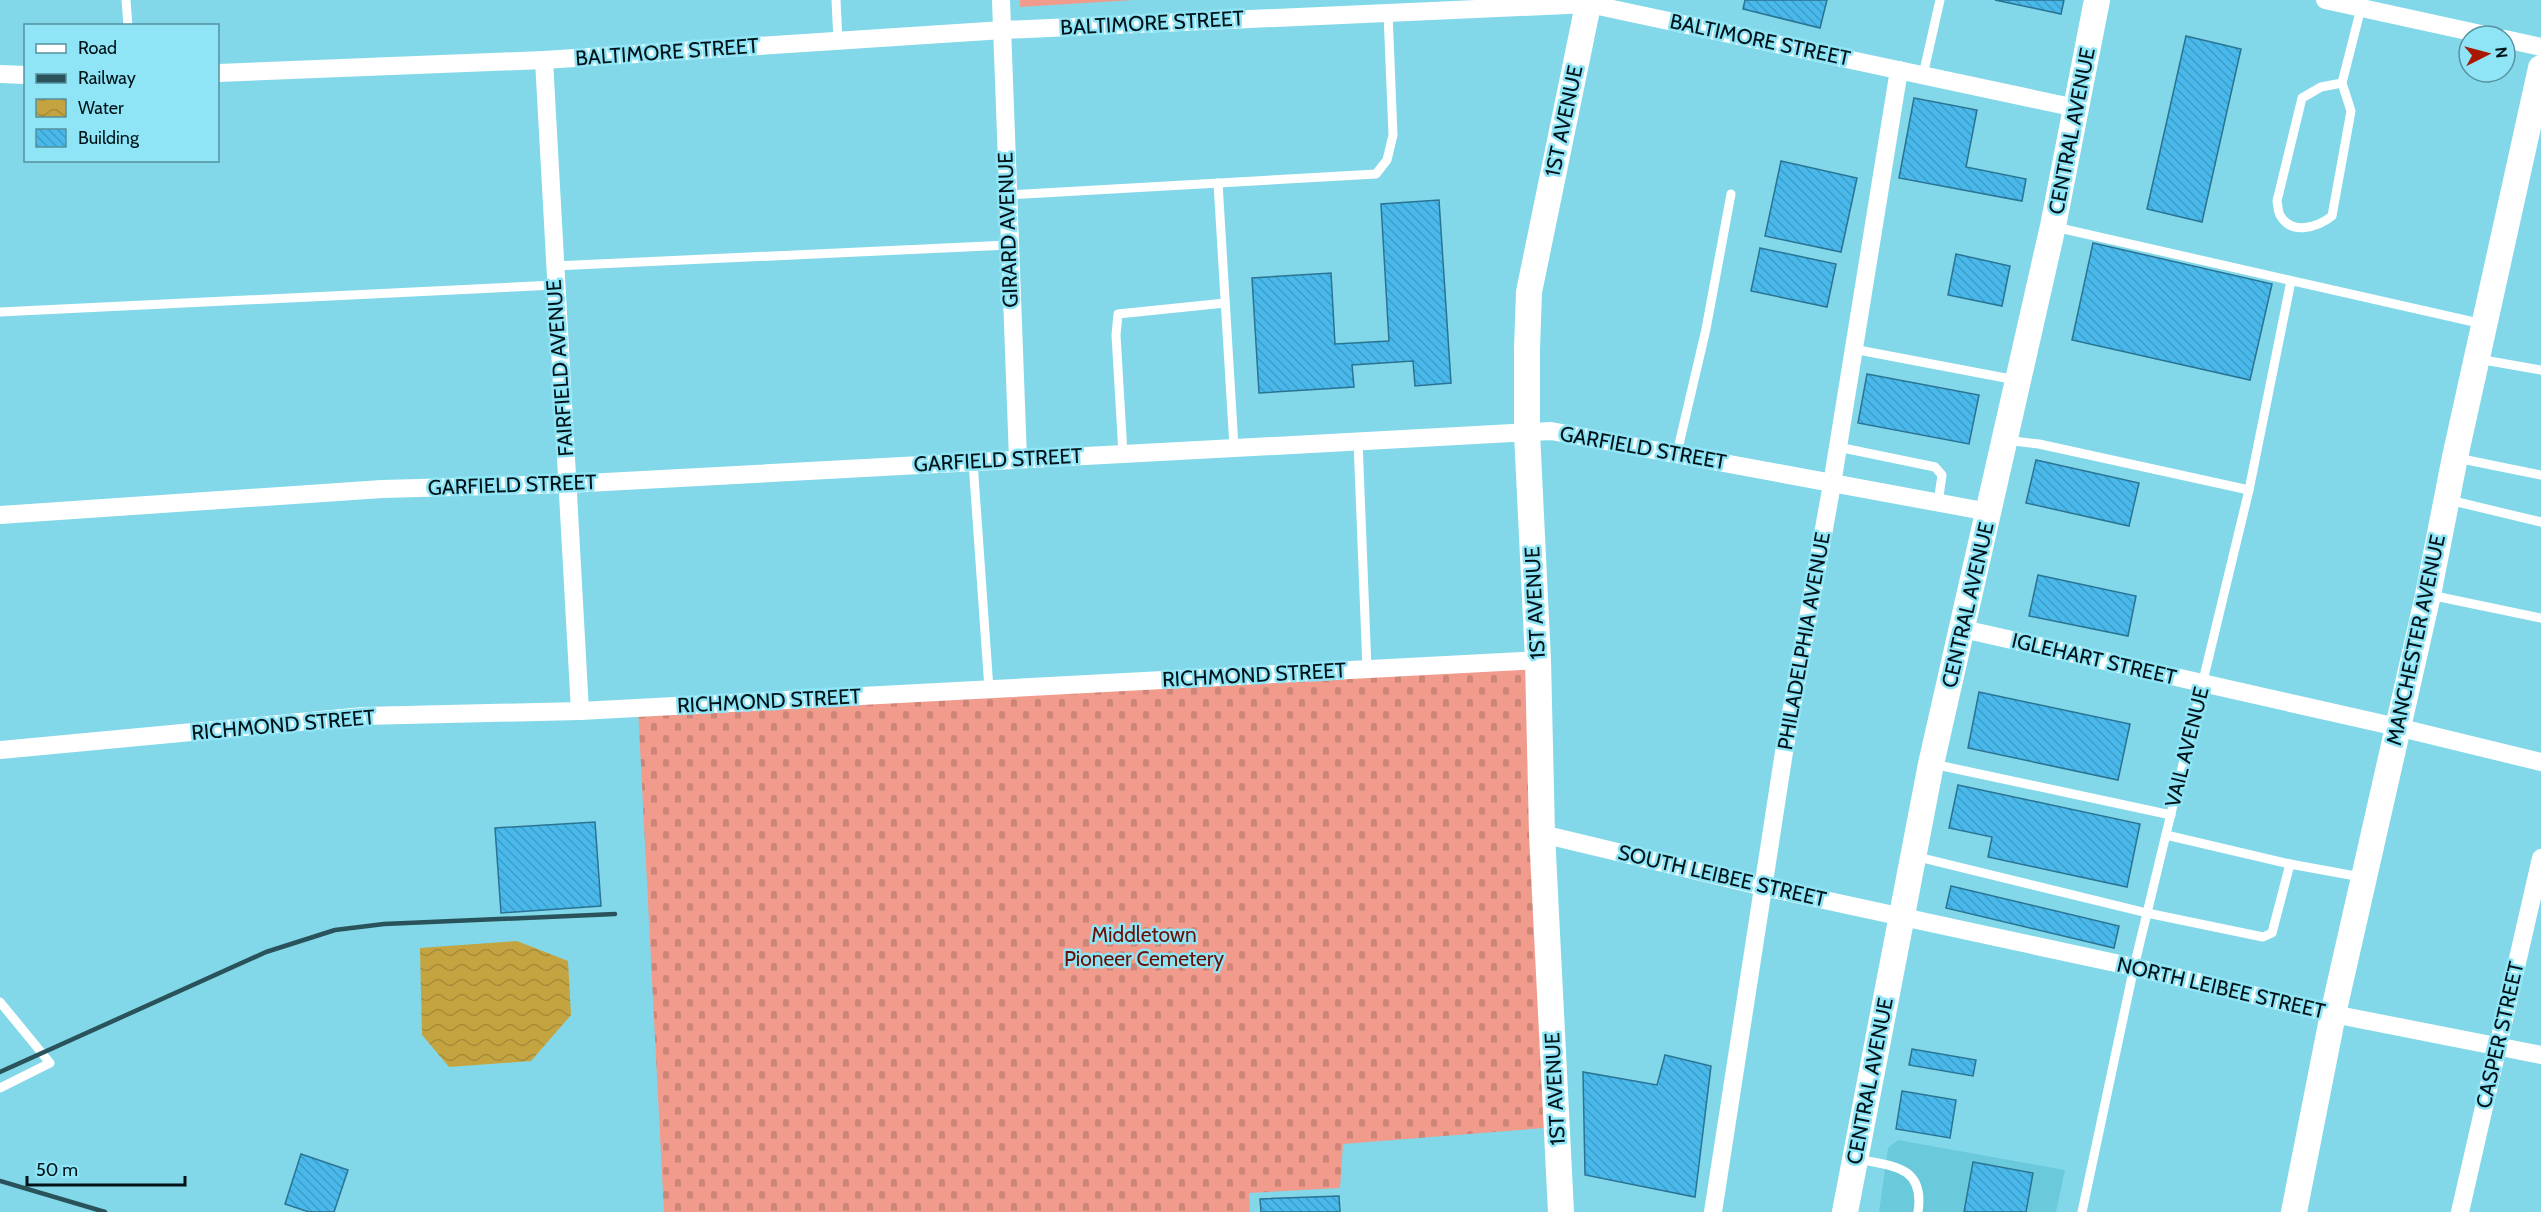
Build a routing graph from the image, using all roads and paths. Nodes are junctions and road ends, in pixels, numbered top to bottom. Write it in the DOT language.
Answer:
graph roads {
  1 [pos="126,0"];
  2 [pos="836,0"];
  3 [pos="1001,0"];
  4 [pos="1940,0"];
  5 [pos="2097,0"];
  6 [pos="2334,1"];
  7 [pos="1589,2"];
  8 [pos="2361,8"];
  9 [pos="1388,13"];
  10 [pos="128,24"];
  11 [pos="2457,29"];
  12 [pos="1002,30"];
  13 [pos="838,40"];
  14 [pos="2517,42"];
  15 [pos="2541,47"];
  16 [pos="544,60"];
  17 [pos="2541,68"];
  18 [pos="1899,70"];
  19 [pos="219,73"];
  20 [pos="0,74"];
  21 [pos="24,75"];
  22 [pos="1923,75"];
  23 [pos="2342,83"];
  24 [pos="2076,108"];
  25 [pos="1218,183"];
  26 [pos="1731,194"];
  27 [pos="1007,195"];
  28 [pos="2053,226"];
  29 [pos="1009,245"];
  30 [pos="554,276"];
  31 [pos="2291,281"];
  32 [pos="1225,303"];
  33 [pos="0,312"];
  34 [pos="2485,324"];
  35 [pos="1853,349"];
  36 [pos="2478,359"];
  37 [pos="2541,370"];
  38 [pos="2018,380"];
  39 [pos="1527,434"];
  40 [pos="2003,440"];
  41 [pos="1358,441"];
  42 [pos="1234,447"];
  43 [pos="1838,447"];
  44 [pos="1677,453"];
  45 [pos="1123,454"];
  46 [pos="2455,457"];
  47 [pos="1018,459"];
  48 [pos="973,462"];
  49 [pos="2541,475"];
  50 [pos="568,483"];
  51 [pos="1832,484"];
  52 [pos="2249,490"];
  53 [pos="2447,499"];
  54 [pos="1938,503"];
  55 [pos="1989,512"];
  56 [pos="0,515"];
  57 [pos="2541,522"];
  58 [pos="2428,595"];
  59 [pos="2541,618"];
  60 [pos="1963,629"];
  61 [pos="1538,660"];
  62 [pos="1367,669"];
  63 [pos="2203,684"];
  64 [pos="989,689"];
  65 [pos="580,711"];
  66 [pos="2397,727"];
  67 [pos="0,750"];
  68 [pos="2541,762"];
  69 [pos="1931,764"];
  70 [pos="2171,815"];
  71 [pos="1542,834"];
  72 [pos="2166,835"];
  73 [pos="1914,856"];
  74 [pos="2541,858"];
  75 [pos="2290,864"];
  76 [pos="2364,877"];
  77 [pos="1764,887"];
  78 [pos="2536,903"];
  79 [pos="2147,913"];
  80 [pos="1902,916"];
  81 [pos="2134,967"];
  82 [pos="0,1002"];
  83 [pos="2333,1014"];
  84 [pos="2497,1046"];
  85 [pos="2541,1055"];
  86 [pos="0,1088"];
  87 [pos="1855,1158"];
  88 [pos="1561,1212"];
  89 [pos="1713,1212"];
  90 [pos="1845,1212"];
  91 [pos="1918,1212"];
  92 [pos="2082,1212"];
  93 [pos="2294,1212"];
  94 [pos="2460,1212"];
  1 -- 10 [label="lane"];
  2 -- 13 [label="lane"];
  3 -- 12 [label="street, GIRARD AVENUE"];
  4 -- 22 [label="lane"];
  5 -- 24 [label="street, CENTRAL AVENUE"];
  6 -- 8 [label="street"];
  7 -- 9 [label="street, BALTIMORE STREET"];
  7 -- 18 [label="street, BALTIMORE STREET"];
  7 -- 39 [label="street, 1ST AVENUE"];
  8 -- 11 [label="street"];
  8 -- 23 [label="lane"];
  9 -- 12 [label="street, BALTIMORE STREET"];
  9 -- 25 [label="lane"];
  12 -- 13 [label="street, BALTIMORE STREET"];
  12 -- 27 [label="street, GIRARD AVENUE"];
  13 -- 16 [label="street, BALTIMORE STREET"];
  14 -- 15 [label="street"];
  16 -- 19 [label="street, BALTIMORE STREET"];
  16 -- 30 [label="street, FAIRFIELD AVENUE"];
  17 -- 34 [label="street, MANCHESTER AVENUE"];
  18 -- 22 [label="street, BALTIMORE STREET"];
  18 -- 35 [label="street, PHILADELPHIA AVENUE"];
  20 -- 21 [label="street"];
  22 -- 24 [label="street, BALTIMORE STREET"];
  23 -- 23 [label="lane"];
  24 -- 28 [label="street, CENTRAL AVENUE"];
  25 -- 27 [label="lane"];
  25 -- 32 [label="lane"];
  26 -- 44 [label="lane"];
  27 -- 29 [label="street, GIRARD AVENUE"];
  28 -- 31 [label="lane"];
  28 -- 38 [label="street, CENTRAL AVENUE"];
  29 -- 30 [label="lane"];
  29 -- 47 [label="street, GIRARD AVENUE"];
  30 -- 33 [label="lane"];
  30 -- 50 [label="street, FAIRFIELD AVENUE"];
  31 -- 34 [label="lane"];
  31 -- 52 [label="lane, VAIL AVENUE"];
  32 -- 42 [label="lane"];
  32 -- 45 [label="lane"];
  34 -- 36 [label="street, MANCHESTER AVENUE"];
  35 -- 38 [label="lane"];
  35 -- 43 [label="street, PHILADELPHIA AVENUE"];
  36 -- 37 [label="lane"];
  36 -- 46 [label="street, MANCHESTER AVENUE"];
  38 -- 40 [label="street, CENTRAL AVENUE"];
  39 -- 41 [label="street, GARFIELD STREET"];
  39 -- 44 [label="street, GARFIELD STREET"];
  39 -- 61 [label="street, 1ST AVENUE"];
  40 -- 52 [label="lane"];
  40 -- 55 [label="street, CENTRAL AVENUE"];
  41 -- 42 [label="street, GARFIELD STREET"];
  41 -- 62 [label="lane"];
  42 -- 45 [label="street, GARFIELD STREET"];
  43 -- 51 [label="street, PHILADELPHIA AVENUE"];
  43 -- 54 [label="lane"];
  44 -- 51 [label="street, GARFIELD STREET"];
  45 -- 47 [label="street, GARFIELD STREET"];
  46 -- 49 [label="lane"];
  46 -- 53 [label="street, MANCHESTER AVENUE"];
  47 -- 48 [label="street, GARFIELD STREET"];
  48 -- 50 [label="street, GARFIELD STREET"];
  48 -- 64 [label="lane"];
  50 -- 56 [label="street, GARFIELD STREET"];
  50 -- 65 [label="street, FAIRFIELD AVENUE"];
  51 -- 54 [label="street, GARFIELD STREET"];
  51 -- 77 [label="street, PHILADELPHIA AVENUE"];
  52 -- 63 [label="lane, VAIL AVENUE"];
  53 -- 57 [label="lane"];
  53 -- 58 [label="street, MANCHESTER AVENUE"];
  54 -- 55 [label="street, GARFIELD STREET"];
  55 -- 60 [label="street, CENTRAL AVENUE"];
  58 -- 59 [label="lane"];
  58 -- 66 [label="street, MANCHESTER AVENUE"];
  60 -- 63 [label="street, IGLEHART STREET"];
  60 -- 69 [label="street, CENTRAL AVENUE"];
  61 -- 62 [label="street, RICHMOND STREET"];
  61 -- 71 [label="street, 1ST AVENUE"];
  62 -- 64 [label="street, RICHMOND STREET"];
  63 -- 66 [label="street, IGLEHART STREET"];
  63 -- 70 [label="lane, VAIL AVENUE"];
  64 -- 65 [label="street, RICHMOND STREET"];
  65 -- 67 [label="street, RICHMOND STREET"];
  66 -- 68 [label="street, IGLEHART STREET"];
  66 -- 76 [label="street, MANCHESTER AVENUE"];
  69 -- 70 [label="lane"];
  69 -- 73 [label="street, CENTRAL AVENUE"];
  70 -- 72 [label="lane, VAIL AVENUE"];
  71 -- 77 [label="street, SOUTH LEIBEE STREET"];
  71 -- 88 [label="street, 1ST AVENUE"];
  72 -- 75 [label="lane"];
  72 -- 79 [label="lane, VAIL AVENUE"];
  73 -- 79 [label="lane"];
  73 -- 80 [label="street, CENTRAL AVENUE"];
  74 -- 78 [label="street, CASPER STREET"];
  75 -- 76 [label="lane"];
  75 -- 79 [label="lane"];
  76 -- 83 [label="street, MANCHESTER AVENUE"];
  77 -- 80 [label="street, SOUTH LEIBEE STREET"];
  77 -- 89 [label="street, PHILADELPHIA AVENUE"];
  78 -- 84 [label="street, CASPER STREET"];
  79 -- 81 [label="lane, VAIL AVENUE"];
  80 -- 81 [label="street, NORTH LEIBEE STREET"];
  80 -- 87 [label="street, CENTRAL AVENUE"];
  81 -- 83 [label="street, NORTH LEIBEE STREET"];
  81 -- 92 [label="lane, VAIL AVENUE"];
  82 -- 86 [label="lane"];
  83 -- 84 [label="street, NORTH LEIBEE STREET"];
  83 -- 93 [label="street, MANCHESTER AVENUE"];
  84 -- 85 [label="street, NORTH LEIBEE STREET"];
  84 -- 94 [label="street, CASPER STREET"];
  87 -- 90 [label="street, CENTRAL AVENUE"];
  87 -- 91 [label="lane"];
}
